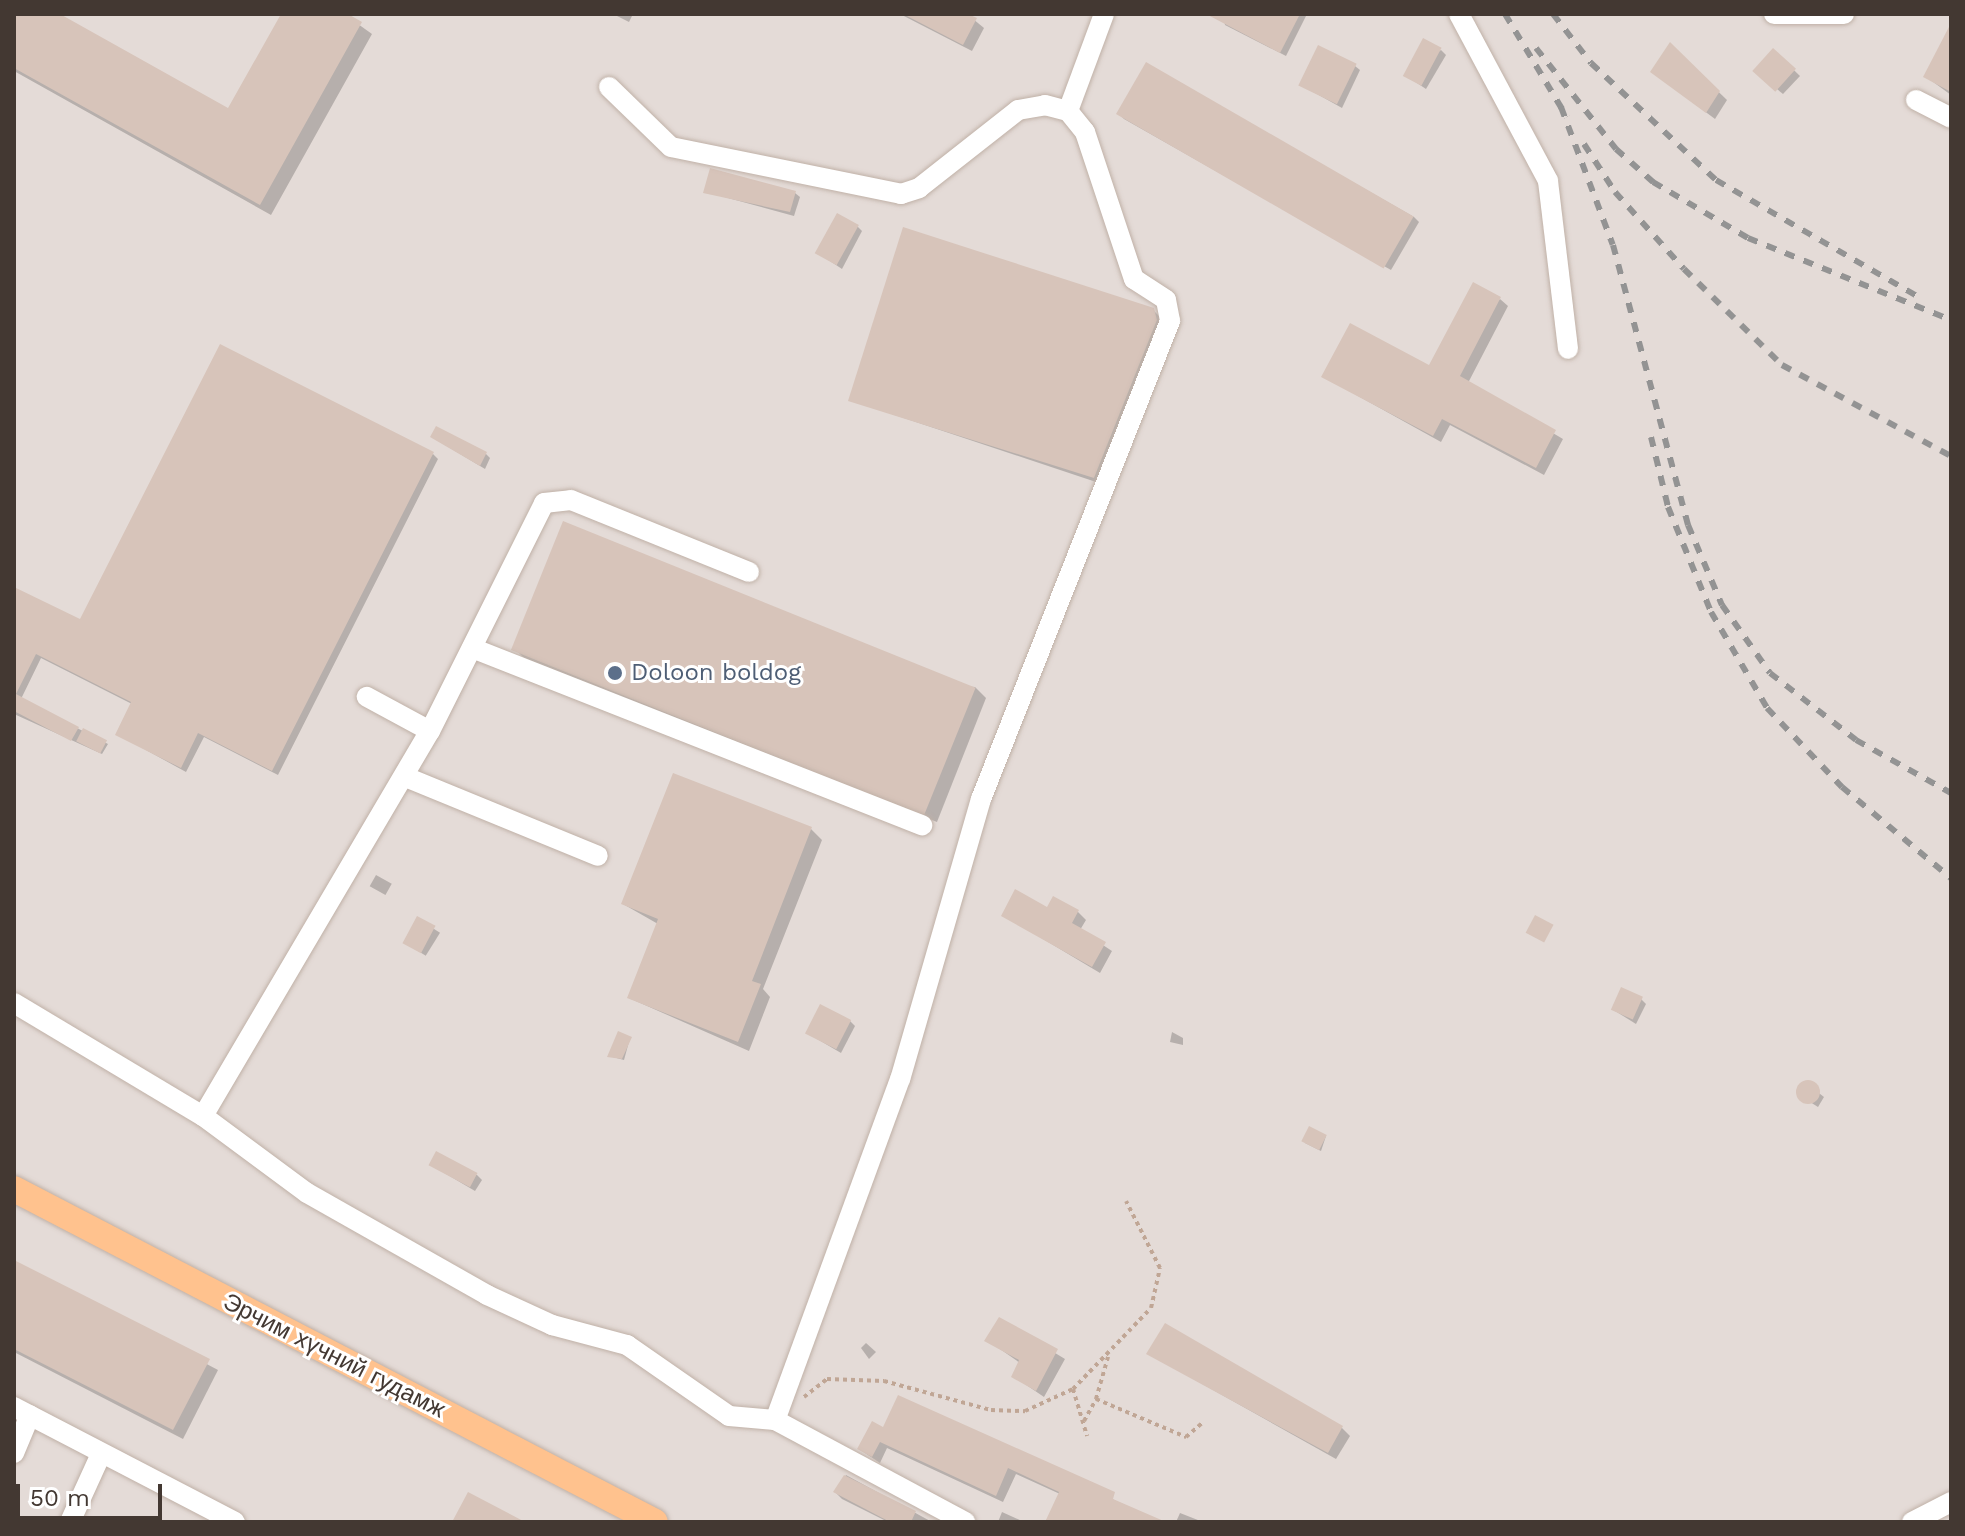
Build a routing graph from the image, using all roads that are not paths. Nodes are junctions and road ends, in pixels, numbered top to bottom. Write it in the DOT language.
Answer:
graph roads {
  1 [pos="1104,14"];
  2 [pos="1459,14"];
  3 [pos="1774,14"];
  4 [pos="1844,14"];
  5 [pos="609,87"];
  6 [pos="1916,100"];
  7 [pos="1068,111"];
  8 [pos="1951,118"];
  9 [pos="1568,349"];
  10 [pos="749,572"];
  11 [pos="472,648"];
  12 [pos="367,697"];
  13 [pos="430,731"];
  14 [pos="408,778"];
  15 [pos="922,825"];
  16 [pos="598,856"];
  17 [pos="14,1003"];
  18 [pos="203,1116"];
  19 [pos="14,1189"];
  20 [pos="22,1411"];
  21 [pos="783,1414"];
  22 [pos="14,1453"];
  23 [pos="101,1454"];
  24 [pos="1951,1502"];
  25 [pos="70,1522"];
  26 [pos="235,1522"];
  27 [pos="655,1522"];
  28 [pos="965,1522"];
  29 [pos="1912,1522"];
  1 -- 7 [label="street"];
  2 -- 9 [label="street"];
  3 -- 4 [label="street"];
  5 -- 7 [label="street"];
  6 -- 8 [label="street"];
  7 -- 21 [label="street"];
  10 -- 11 [label="street"];
  11 -- 13 [label="street"];
  11 -- 15 [label="street"];
  12 -- 13 [label="street"];
  13 -- 14 [label="street"];
  14 -- 16 [label="street"];
  14 -- 18 [label="street"];
  17 -- 18 [label="street"];
  18 -- 21 [label="street"];
  19 -- 27 [label="main road, Эрчим хүчний гудамж"];
  20 -- 22 [label="street"];
  20 -- 23 [label="street"];
  21 -- 28 [label="street"];
  23 -- 25 [label="street"];
  23 -- 26 [label="street"];
  24 -- 29 [label="street"];
}
